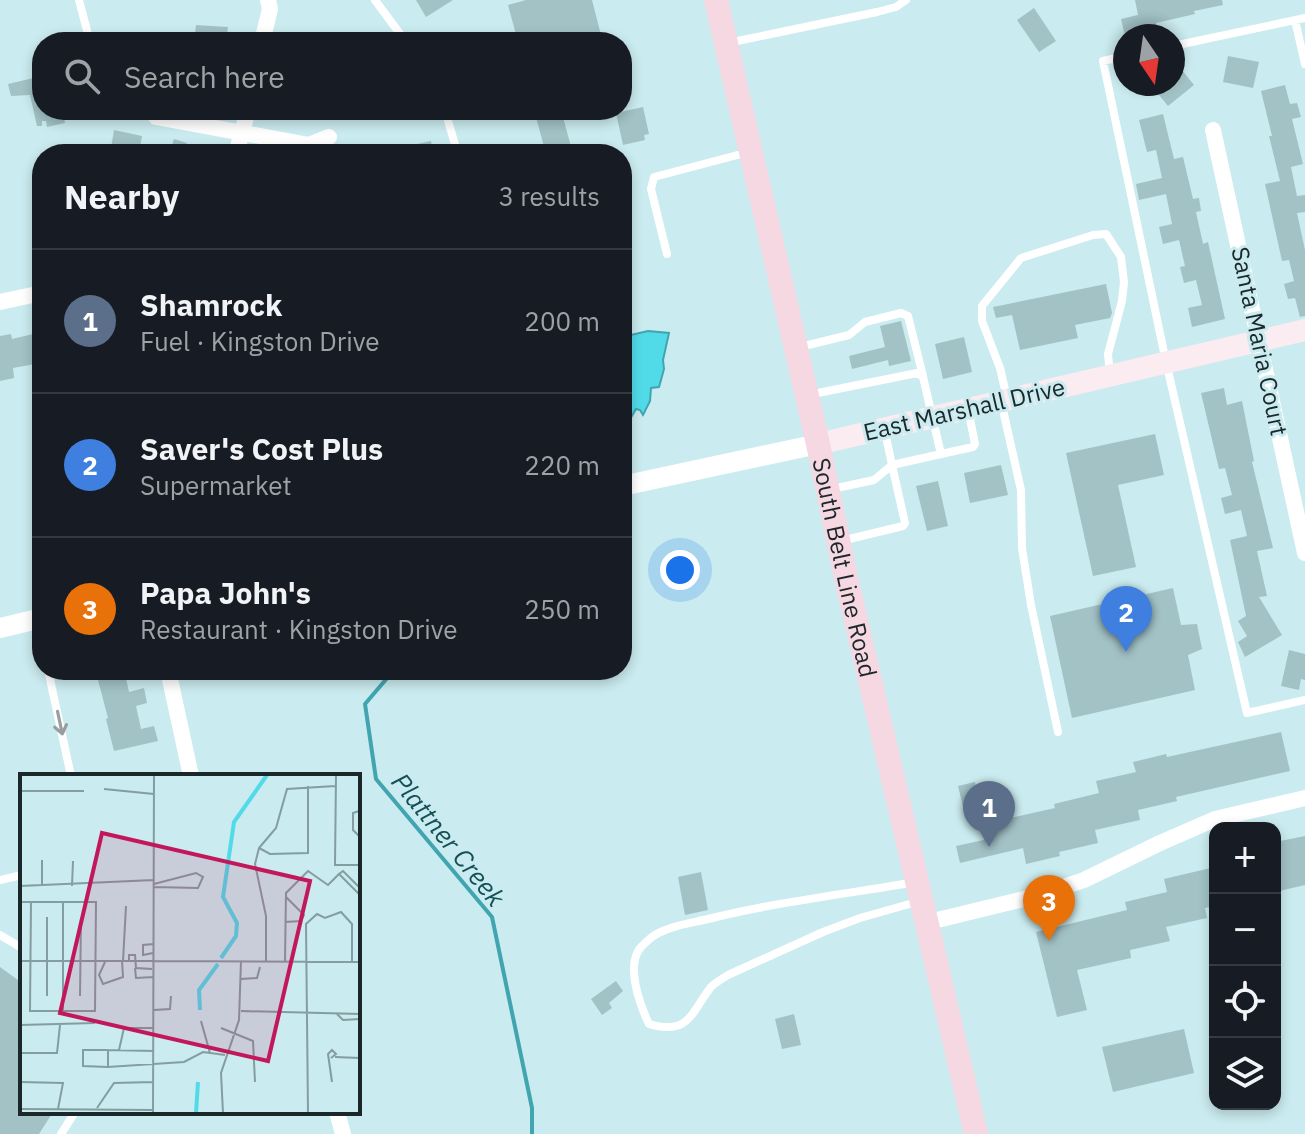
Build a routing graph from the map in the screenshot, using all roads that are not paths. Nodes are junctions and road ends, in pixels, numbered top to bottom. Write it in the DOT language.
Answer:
graph roads {
  1 [pos="79,0"];
  2 [pos="268,0"];
  3 [pos="375,0"];
  4 [pos="716,0"];
  5 [pos="906,0"];
  6 [pos="1305,18"];
  7 [pos="1295,20"];
  8 [pos="87,32"];
  9 [pos="264,32"];
  10 [pos="399,32"];
  11 [pos="1185,43"];
  12 [pos="726,44"];
  13 [pos="1113,59"];
  14 [pos="1305,64"];
  15 [pos="171,120"];
  16 [pos="246,120"];
  17 [pos="448,120"];
  18 [pos="1213,130"];
  19 [pos="242,134"];
  20 [pos="329,137"];
  21 [pos="239,144"];
  22 [pos="303,144"];
  23 [pos="312,144"];
  24 [pos="455,144"];
  25 [pos="750,152"];
  26 [pos="667,254"];
  27 [pos="32,295"];
  28 [pos="0,302"];
  29 [pos="1305,330"];
  30 [pos="1260,340"];
  31 [pos="795,349"];
  32 [pos="1166,362"];
  33 [pos="1110,376"];
  34 [pos="923,377"];
  35 [pos="806,395"];
  36 [pos="1004,400"];
  37 [pos="968,408"];
  38 [pos="933,416"];
  39 [pos="884,428"];
  40 [pos="818,444"];
  41 [pos="941,454"];
  42 [pos="892,465"];
  43 [pos="632,484"];
  44 [pos="828,490"];
  45 [pos="838,541"];
  46 [pos="1305,553"];
  47 [pos="32,621"];
  48 [pos="0,628"];
  49 [pos="50,680"];
  50 [pos="170,680"];
  51 [pos="1305,700"];
  52 [pos="1058,732"];
  53 [pos="71,774"];
  54 [pos="191,774"];
  55 [pos="1305,798"];
  56 [pos="20,875"];
  57 [pos="0,880"];
  58 [pos="921,902"];
  59 [pos="0,935"];
  60 [pos="20,947"];
  61 [pos="74,1114"];
  62 [pos="338,1114"];
  63 [pos="61,1134"];
  64 [pos="343,1134"];
  65 [pos="976,1134"];
  1 -- 8 [label="lane"];
  2 -- 9 [label="street"];
  3 -- 10 [label="lane"];
  4 -- 12 [label="main road, South Belt Line Road"];
  5 -- 12 [label="lane"];
  6 -- 7 [label="lane"];
  7 -- 11 [label="lane"];
  7 -- 14 [label="lane"];
  12 -- 25 [label="main road, South Belt Line Road"];
  13 -- 32 [label="lane"];
  15 -- 19 [label="street"];
  16 -- 19 [label="street"];
  17 -- 24 [label="lane"];
  18 -- 30 [label="street, Santa Maria Court"];
  19 -- 21 [label="street"];
  19 -- 22 [label="street"];
  20 -- 23 [label="street"];
  25 -- 26 [label="lane"];
  25 -- 31 [label="main road, South Belt Line Road"];
  27 -- 28 [label="street"];
  29 -- 30 [label="main road, East Marshall Drive"];
  30 -- 32 [label="main road, East Marshall Drive"];
  30 -- 46 [label="street, Santa Maria Court"];
  31 -- 34 [label="lane"];
  31 -- 35 [label="main road, South Belt Line Road"];
  32 -- 33 [label="main road, East Marshall Drive"];
  32 -- 51 [label="lane"];
  33 -- 36 [label="main road, East Marshall Drive"];
  33 -- 36 [label="lane"];
  34 -- 35 [label="lane"];
  34 -- 38 [label="lane"];
  35 -- 40 [label="main road, South Belt Line Road"];
  36 -- 37 [label="main road, East Marshall Drive"];
  36 -- 52 [label="lane"];
  37 -- 38 [label="main road, East Marshall Drive"];
  37 -- 41 [label="lane"];
  38 -- 39 [label="main road, East Marshall Drive"];
  38 -- 41 [label="lane"];
  39 -- 40 [label="main road, East Marshall Drive"];
  39 -- 42 [label="lane"];
  40 -- 43 [label="street, East Marshall Drive"];
  40 -- 44 [label="main road, South Belt Line Road"];
  41 -- 42 [label="lane"];
  42 -- 44 [label="lane"];
  42 -- 45 [label="lane"];
  44 -- 45 [label="main road, South Belt Line Road"];
  45 -- 58 [label="main road, South Belt Line Road"];
  47 -- 48 [label="street"];
  49 -- 53 [label="lane, one-way"];
  50 -- 54 [label="street"];
  55 -- 58 [label="street"];
  56 -- 57 [label="lane"];
  58 -- 58 [label="lane"];
  58 -- 65 [label="main road, South Belt Line Road"];
  59 -- 60 [label="lane"];
  61 -- 63 [label="lane"];
  62 -- 64 [label="street"];
}
